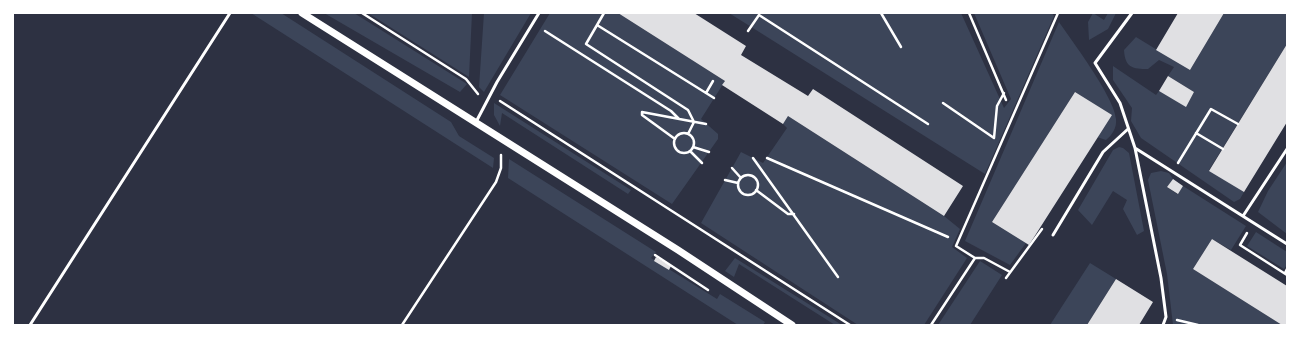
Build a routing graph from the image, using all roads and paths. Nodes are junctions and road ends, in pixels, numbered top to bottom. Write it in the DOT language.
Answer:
graph roads {
  1 [pos="230,13"];
  2 [pos="302,13"];
  3 [pos="362,13"];
  4 [pos="539,13"];
  5 [pos="604,13"];
  6 [pos="881,13"];
  7 [pos="969,13"];
  8 [pos="1058,13"];
  9 [pos="1132,13"];
  10 [pos="759,14"];
  11 [pos="597,25"];
  12 [pos="545,31"];
  13 [pos="748,31"];
  14 [pos="901,47"];
  15 [pos="713,81"];
  16 [pos="706,93"];
  17 [pos="1004,93"];
  18 [pos="489,97"];
  19 [pos="714,98"];
  20 [pos="1006,100"];
  21 [pos="943,103"];
  22 [pos="679,119"];
  23 [pos="476,122"];
  24 [pos="694,122"];
  25 [pos="706,124"];
  26 [pos="928,124"];
  27 [pos="1238,124"];
  28 [pos="1128,129"];
  29 [pos="1196,133"];
  30 [pos="688,134"];
  31 [pos="501,138"];
  32 [pos="675,139"];
  33 [pos="693,147"];
  34 [pos="1135,148"];
  35 [pos="1223,148"];
  36 [pos="1287,149"];
  37 [pos="690,151"];
  38 [pos="709,152"];
  39 [pos="753,158"];
  40 [pos="766,158"];
  41 [pos="702,163"];
  42 [pos="732,168"];
  43 [pos="1173,172"];
  44 [pos="741,178"];
  45 [pos="725,180"];
  46 [pos="738,182"];
  47 [pos="756,190"];
  48 [pos="794,214"];
  49 [pos="1243,216"];
  50 [pos="1060,222"];
  51 [pos="1253,222"];
  52 [pos="1053,235"];
  53 [pos="948,237"];
  54 [pos="1287,244"];
  55 [pos="655,255"];
  56 [pos="975,258"];
  57 [pos="1287,269"];
  58 [pos="1010,272"];
  59 [pos="1286,274"];
  60 [pos="838,277"];
  61 [pos="1006,278"];
  62 [pos="708,290"];
  63 [pos="1166,317"];
  64 [pos="30,325"];
  65 [pos="402,325"];
  66 [pos="792,325"];
  67 [pos="850,325"];
  68 [pos="931,325"];
  69 [pos="1163,325"];
  70 [pos="1198,325"];
  1 -- 64 [label="lane"];
  2 -- 23 [label="street"];
  3 -- 18 [label="path"];
  4 -- 18 [label="lane"];
  5 -- 11 [label="path"];
  6 -- 14 [label="path"];
  7 -- 17 [label="path"];
  8 -- 56 [label="path"];
  9 -- 28 [label="lane"];
  10 -- 13 [label="path"];
  10 -- 26 [label="path"];
  11 -- 16 [label="path"];
  11 -- 24 [label="path"];
  12 -- 22 [label="path"];
  15 -- 16 [label="path"];
  16 -- 19 [label="path"];
  17 -- 20 [label="path"];
  17 -- 21 [label="path"];
  18 -- 23 [label="lane"];
  18 -- 67 [label="path"];
  22 -- 24 [label="path"];
  22 -- 32 [label="path"];
  23 -- 31 [label="street"];
  24 -- 25 [label="path"];
  24 -- 30 [label="path"];
  27 -- 29 [label="path"];
  28 -- 34 [label="lane"];
  28 -- 50 [label="lane"];
  29 -- 35 [label="path"];
  29 -- 43 [label="path"];
  30 -- 32 [label="path"];
  30 -- 33 [label="path"];
  31 -- 65 [label="path"];
  31 -- 66 [label="street"];
  32 -- 37 [label="path"];
  33 -- 37 [label="path"];
  33 -- 38 [label="path"];
  34 -- 43 [label="lane"];
  34 -- 63 [label="lane"];
  36 -- 49 [label="lane"];
  37 -- 41 [label="path"];
  39 -- 48 [label="path"];
  40 -- 53 [label="path"];
  42 -- 44 [label="path"];
  43 -- 49 [label="lane"];
  44 -- 46 [label="path"];
  44 -- 47 [label="path"];
  45 -- 46 [label="path"];
  46 -- 47 [label="path"];
  47 -- 48 [label="path"];
  48 -- 60 [label="path"];
  49 -- 51 [label="lane"];
  50 -- 52 [label="lane"];
  50 -- 58 [label="path"];
  51 -- 54 [label="lane"];
  51 -- 59 [label="path"];
  55 -- 62 [label="path"];
  56 -- 58 [label="path"];
  56 -- 68 [label="path"];
  57 -- 59 [label="path"];
  58 -- 61 [label="path"];
  63 -- 69 [label="lane"];
  63 -- 70 [label="path"];
}
